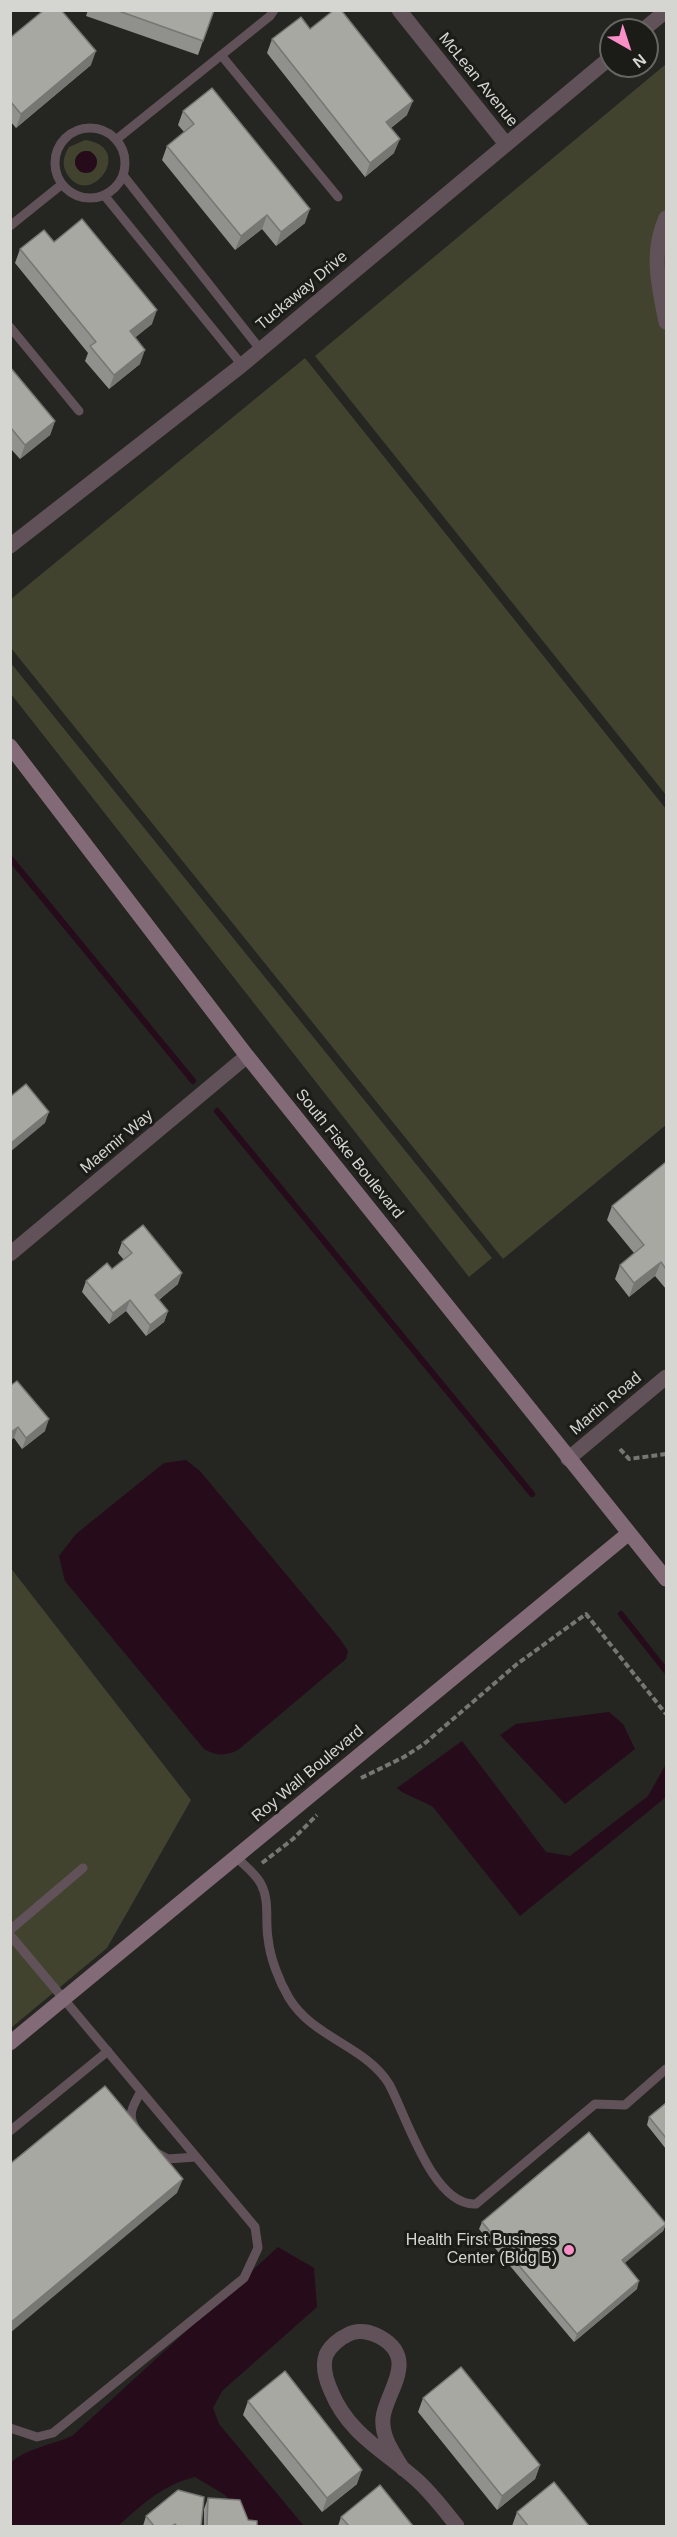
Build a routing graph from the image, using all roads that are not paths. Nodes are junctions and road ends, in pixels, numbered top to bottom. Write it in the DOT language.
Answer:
graph roads {
  1 [pos="274,10"];
  2 [pos="399,10"];
  3 [pos="222,55"];
  4 [pos="599,67"];
  5 [pos="117,139"];
  6 [pos="506,144"];
  7 [pos="123,175"];
  8 [pos="62,185"];
  9 [pos="104,195"];
  10 [pos="338,197"];
  11 [pos="666,218"];
  12 [pos="10,226"];
  13 [pos="666,322"];
  14 [pos="10,327"];
  15 [pos="260,350"];
  16 [pos="242,365"];
  17 [pos="79,411"];
  18 [pos="10,546"];
  19 [pos="10,746"];
  20 [pos="247,1056"];
  21 [pos="10,1254"];
  22 [pos="666,1377"];
  23 [pos="568,1459"];
  24 [pos="629,1533"];
  25 [pos="666,1579"];
  26 [pos="236,1857"];
  27 [pos="83,1868"];
  28 [pos="10,1930"];
  29 [pos="10,1935"];
  30 [pos="64,1999"];
  31 [pos="10,2043"];
  32 [pos="108,2051"];
  33 [pos="666,2070"];
  34 [pos="141,2091"];
  35 [pos="10,2131"];
  36 [pos="138,2132"];
  37 [pos="153,2151"];
  38 [pos="196,2157"];
  39 [pos="10,2428"];
  40 [pos="403,2469"];
  41 [pos="457,2526"];
  1 -- 3 [label="lane"];
  2 -- 6 [label="street, McLean Avenue"];
  3 -- 5 [label="lane"];
  3 -- 10 [label="lane"];
  4 -- 6 [label="street, Tuckaway Drive"];
  5 -- 7 [label="lane"];
  5 -- 8 [label="lane"];
  6 -- 15 [label="street, Tuckaway Drive"];
  7 -- 9 [label="lane"];
  7 -- 15 [label="lane"];
  8 -- 9 [label="lane"];
  8 -- 12 [label="lane"];
  9 -- 16 [label="lane"];
  11 -- 13 [label="street"];
  14 -- 17 [label="lane"];
  15 -- 16 [label="street, Tuckaway Drive"];
  16 -- 18 [label="street, Tuckaway Drive"];
  19 -- 20 [label="main road, South Fiske Boulevard"];
  20 -- 21 [label="street, Maemir Way"];
  20 -- 23 [label="main road, South Fiske Boulevard"];
  22 -- 23 [label="street, Martin Road"];
  23 -- 24 [label="main road, South Fiske Boulevard"];
  24 -- 25 [label="main road, South Fiske Boulevard"];
  24 -- 26 [label="main road, Roy Wall Boulevard"];
  26 -- 30 [label="main road, Roy Wall Boulevard"];
  26 -- 33 [label="lane"];
  27 -- 28 [label="lane"];
  29 -- 30 [label="lane"];
  30 -- 31 [label="main road, Roy Wall Boulevard"];
  30 -- 32 [label="lane"];
  32 -- 34 [label="lane"];
  32 -- 35 [label="lane"];
  34 -- 36 [label="lane"];
  34 -- 38 [label="lane"];
  37 -- 38 [label="lane"];
  38 -- 39 [label="lane"];
  40 -- 40 [label="street"];
  40 -- 41 [label="street"];
}
